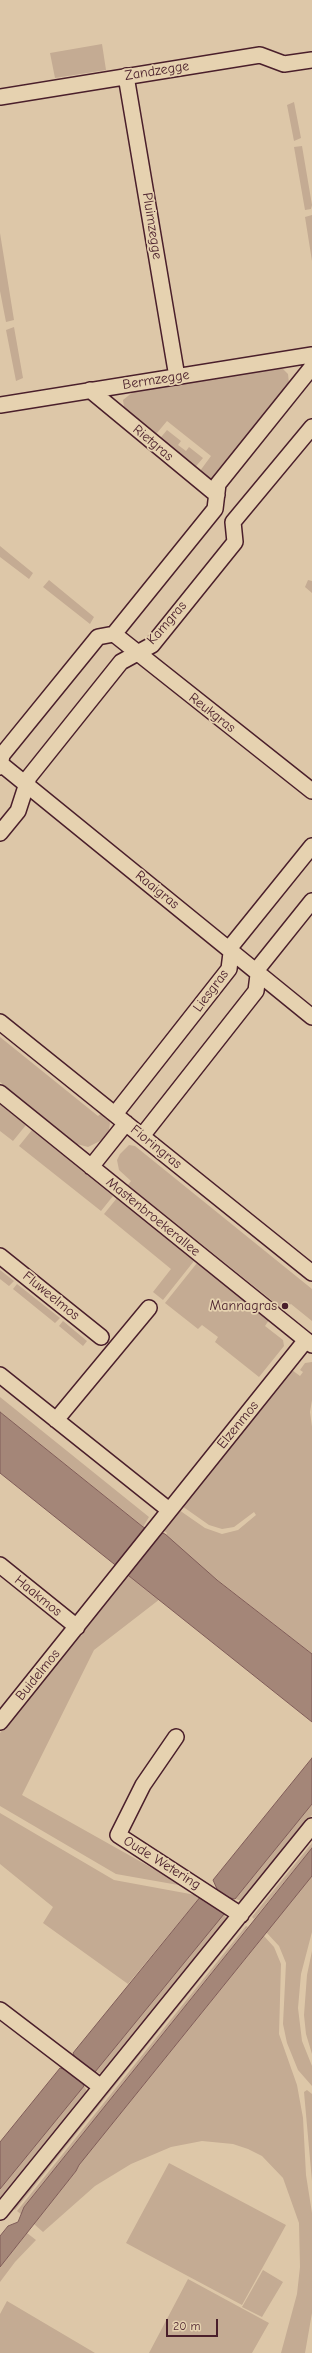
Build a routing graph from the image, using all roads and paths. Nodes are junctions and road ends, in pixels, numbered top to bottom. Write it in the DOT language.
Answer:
graph roads {
  1 [pos="312,60"];
  2 [pos="126,76"];
  3 [pos="0,97"];
  4 [pos="312,355"];
  5 [pos="312,367"];
  6 [pos="177,377"];
  7 [pos="90,390"];
  8 [pos="0,405"];
  9 [pos="312,427"];
  10 [pos="216,502"];
  11 [pos="233,522"];
  12 [pos="114,634"];
  13 [pos="136,653"];
  14 [pos="0,766"];
  15 [pos="26,785"];
  16 [pos="312,791"];
  17 [pos="0,833"];
  18 [pos="312,846"];
  19 [pos="312,901"];
  20 [pos="231,952"];
  21 [pos="258,974"];
  22 [pos="312,1018"];
  23 [pos="0,1022"];
  24 [pos="0,1093"];
  25 [pos="120,1118"];
  26 [pos="142,1136"];
  27 [pos="91,1167"];
  28 [pos="0,1256"];
  29 [pos="312,1273"];
  30 [pos="149,1308"];
  31 [pos="101,1337"];
  32 [pos="309,1343"];
  33 [pos="0,1375"];
  34 [pos="56,1420"];
  35 [pos="170,1510"];
  36 [pos="0,1565"];
  37 [pos="77,1627"];
  38 [pos="0,1722"];
  39 [pos="176,1737"];
  40 [pos="312,1826"];
  41 [pos="241,1914"];
  42 [pos="0,2010"];
  43 [pos="101,2087"];
  44 [pos="0,2212"];
  1 -- 2 [label="street, Zandzegge"];
  2 -- 3 [label="street, Zandzegge"];
  2 -- 6 [label="street, Pluimzegge"];
  4 -- 6 [label="street, Bermzegge"];
  5 -- 10 [label="street"];
  6 -- 7 [label="street, Bermzegge"];
  7 -- 8 [label="street, Bermzegge"];
  7 -- 10 [label="street, Rietgras"];
  9 -- 11 [label="street"];
  10 -- 11 [label="street, Rietgras"];
  10 -- 12 [label="street"];
  11 -- 13 [label="street, Kamgras"];
  12 -- 13 [label="street, Reukgras"];
  12 -- 14 [label="street"];
  13 -- 15 [label="street, Kamgras"];
  13 -- 16 [label="street, Reukgras"];
  14 -- 15 [label="street, Raaigras"];
  15 -- 17 [label="street, Kamgras"];
  15 -- 20 [label="street, Raaigras"];
  18 -- 20 [label="street, Liesgras"];
  19 -- 21 [label="street"];
  20 -- 21 [label="street, Raaigras"];
  20 -- 25 [label="street, Liesgras"];
  21 -- 22 [label="street, Raaigras"];
  21 -- 26 [label="street"];
  23 -- 25 [label="street, Fioringras"];
  24 -- 27 [label="street, Mastenbroekerallee"];
  25 -- 26 [label="street, Fioringras"];
  25 -- 27 [label="street, Liesgras"];
  26 -- 29 [label="street, Fioringras"];
  27 -- 32 [label="street, Mastenbroekerallee"];
  28 -- 31 [label="street, Fluweelmos"];
  30 -- 34 [label="street"];
  32 -- 35 [label="street, Elzenmos"];
  33 -- 34 [label="street"];
  34 -- 35 [label="street"];
  35 -- 37 [label="street, Elzenmos"];
  36 -- 37 [label="street, Haakmos"];
  37 -- 38 [label="street, Buidelmos"];
  39 -- 41 [label="street, Oude Wetering"];
  40 -- 41 [label="street"];
  41 -- 43 [label="street"];
  42 -- 43 [label="street"];
  43 -- 44 [label="street"];
}
